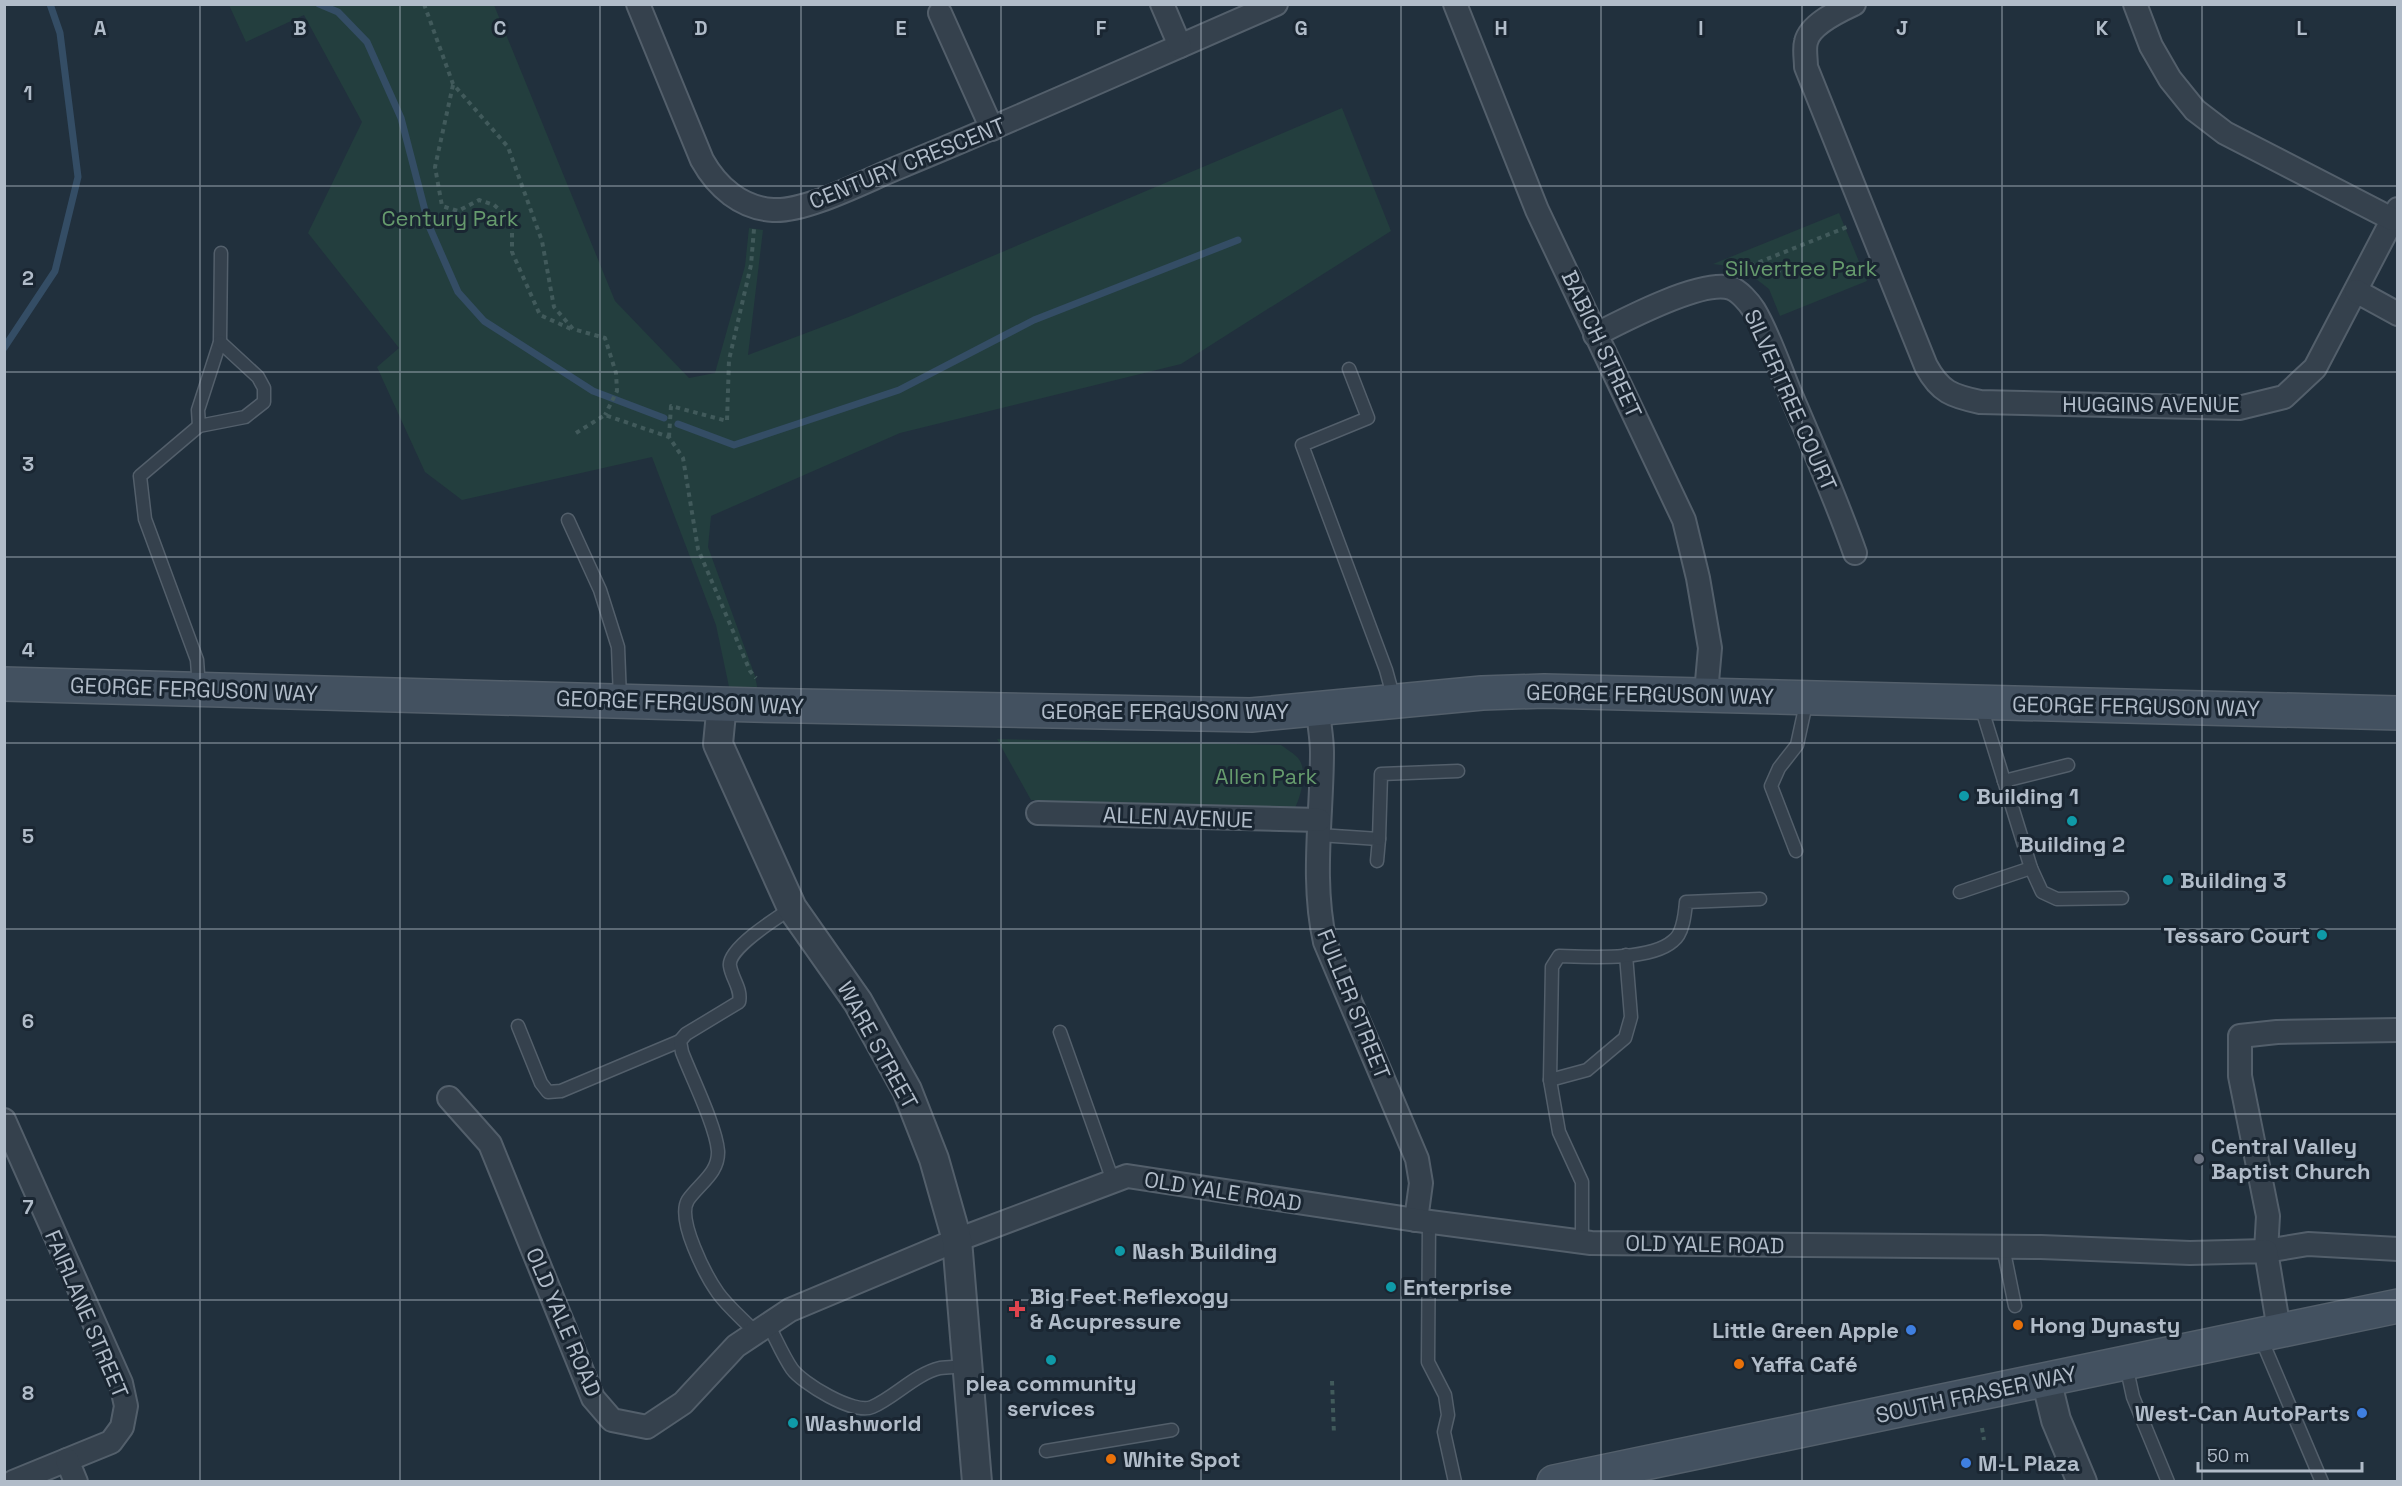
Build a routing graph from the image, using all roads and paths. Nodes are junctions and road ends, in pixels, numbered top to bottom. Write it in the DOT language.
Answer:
graph roads {
  1 [pos="424,4"];
  2 [pos="638,4"];
  3 [pos="1162,4"];
  4 [pos="1276,4"];
  5 [pos="1455,4"];
  6 [pos="1854,4"];
  7 [pos="2135,4"];
  8 [pos="940,13"];
  9 [pos="1180,46"];
  10 [pos="453,84"];
  11 [pos="992,129"];
  12 [pos="755,207"];
  13 [pos="2395,214"];
  14 [pos="1866,219"];
  15 [pos="221,253"];
  16 [pos="1759,263"];
  17 [pos="1790,278"];
  18 [pos="1732,288"];
  19 [pos="2356,291"];
  20 [pos="2397,314"];
  21 [pos="573,329"];
  22 [pos="1595,335"];
  23 [pos="220,342"];
  24 [pos="1349,369"];
  25 [pos="605,415"];
  26 [pos="199,426"];
  27 [pos="576,433"];
  28 [pos="669,437"];
  29 [pos="568,520"];
  30 [pos="1855,553"];
  31 [pos="757,682"];
  32 [pos="4,684"];
  33 [pos="199,688"];
  34 [pos="1706,693"];
  35 [pos="1807,698"];
  36 [pos="620,700"];
  37 [pos="1395,701"];
  38 [pos="1980,702"];
  39 [pos="722,703"];
  40 [pos="1318,710"];
  41 [pos="2397,713"];
  42 [pos="2068,765"];
  43 [pos="1458,771"];
  44 [pos="2004,781"];
  45 [pos="1038,813"];
  46 [pos="1319,828"];
  47 [pos="1378,839"];
  48 [pos="1796,850"];
  49 [pos="1377,861"];
  50 [pos="2031,868"];
  51 [pos="1960,892"];
  52 [pos="2122,898"];
  53 [pos="1760,899"];
  54 [pos="792,908"];
  55 [pos="1626,956"];
  56 [pos="518,1026"];
  57 [pos="2397,1030"];
  58 [pos="1060,1032"];
  59 [pos="680,1041"];
  60 [pos="1550,1080"];
  61 [pos="449,1098"];
  62 [pos="4,1120"];
  63 [pos="1113,1181"];
  64 [pos="1422,1221"];
  65 [pos="957,1240"];
  66 [pos="1582,1242"];
  67 [pos="2003,1247"];
  68 [pos="2397,1249"];
  69 [pos="2266,1251"];
  70 [pos="2015,1306"];
  71 [pos="2397,1306"];
  72 [pos="762,1329"];
  73 [pos="2269,1332"];
  74 [pos="2126,1363"];
  75 [pos="967,1366"];
  76 [pos="2046,1379"];
  77 [pos="1332,1381"];
  78 [pos="1982,1428"];
  79 [pos="1172,1430"];
  80 [pos="1334,1435"];
  81 [pos="1984,1440"];
  82 [pos="1046,1451"];
  83 [pos="67,1460"];
  84 [pos="13,1482"];
  85 [pos="76,1482"];
  86 [pos="977,1482"];
  87 [pos="1455,1482"];
  88 [pos="1554,1482"];
  89 [pos="2082,1482"];
  90 [pos="2168,1482"];
  91 [pos="2322,1482"];
  1 -- 10 [label="path"];
  2 -- 12 [label="street, CENTURY CRESCENT"];
  3 -- 9 [label="street"];
  4 -- 9 [label="street, CENTURY CRESCENT"];
  5 -- 22 [label="street, BABICH STREET"];
  6 -- 14 [label="street"];
  7 -- 13 [label="street"];
  8 -- 11 [label="street"];
  9 -- 11 [label="street, CENTURY CRESCENT"];
  10 -- 21 [label="path"];
  10 -- 21 [label="path"];
  11 -- 12 [label="street, CENTURY CRESCENT"];
  12 -- 28 [label="path"];
  13 -- 19 [label="street, HUGGINS AVENUE"];
  14 -- 16 [label="path"];
  14 -- 19 [label="street, HUGGINS AVENUE"];
  15 -- 23 [label="lane"];
  16 -- 17 [label="path"];
  16 -- 18 [label="path"];
  18 -- 22 [label="street, SILVERTREE COURT"];
  18 -- 30 [label="street, SILVERTREE COURT"];
  19 -- 20 [label="street"];
  21 -- 25 [label="path"];
  22 -- 34 [label="street, BABICH STREET"];
  23 -- 26 [label="lane"];
  23 -- 26 [label="lane"];
  24 -- 37 [label="lane"];
  25 -- 27 [label="path"];
  25 -- 28 [label="path"];
  26 -- 33 [label="lane"];
  28 -- 31 [label="path"];
  29 -- 36 [label="lane"];
  32 -- 33 [label="main road, GEORGE FERGUSON WAY"];
  33 -- 36 [label="main road, GEORGE FERGUSON WAY"];
  34 -- 35 [label="main road, GEORGE FERGUSON WAY"];
  34 -- 37 [label="main road, GEORGE FERGUSON WAY"];
  35 -- 38 [label="main road, GEORGE FERGUSON WAY"];
  35 -- 48 [label="lane"];
  36 -- 39 [label="main road, GEORGE FERGUSON WAY"];
  37 -- 40 [label="main road, GEORGE FERGUSON WAY"];
  38 -- 41 [label="main road, GEORGE FERGUSON WAY"];
  38 -- 44 [label="lane"];
  39 -- 40 [label="main road, GEORGE FERGUSON WAY"];
  39 -- 54 [label="street, WARE STREET"];
  40 -- 46 [label="street, FULLER STREET"];
  42 -- 44 [label="lane"];
  43 -- 47 [label="lane"];
  44 -- 50 [label="lane"];
  45 -- 46 [label="street, ALLEN AVENUE"];
  46 -- 47 [label="lane"];
  46 -- 64 [label="street, FULLER STREET"];
  47 -- 49 [label="lane"];
  50 -- 51 [label="lane"];
  50 -- 52 [label="lane"];
  53 -- 55 [label="lane"];
  54 -- 59 [label="lane"];
  54 -- 65 [label="street, WARE STREET"];
  55 -- 60 [label="lane"];
  55 -- 60 [label="lane"];
  56 -- 59 [label="lane"];
  57 -- 69 [label="street"];
  58 -- 63 [label="lane"];
  59 -- 72 [label="lane"];
  60 -- 66 [label="lane"];
  61 -- 72 [label="street, OLD YALE ROAD"];
  62 -- 83 [label="street, FAIRLANE STREET"];
  63 -- 64 [label="street, OLD YALE ROAD"];
  63 -- 65 [label="street, OLD YALE ROAD"];
  64 -- 66 [label="street, OLD YALE ROAD"];
  64 -- 87 [label="lane"];
  65 -- 72 [label="street, OLD YALE ROAD"];
  65 -- 75 [label="street, WARE STREET"];
  66 -- 67 [label="street, OLD YALE ROAD"];
  67 -- 69 [label="street, OLD YALE ROAD"];
  67 -- 70 [label="lane"];
  68 -- 69 [label="street, OLD YALE ROAD"];
  69 -- 73 [label="street"];
  71 -- 73 [label="main road, SOUTH FRASER WAY"];
  72 -- 75 [label="lane"];
  73 -- 74 [label="main road, SOUTH FRASER WAY"];
  73 -- 91 [label="lane"];
  74 -- 76 [label="main road, SOUTH FRASER WAY"];
  74 -- 90 [label="lane"];
  75 -- 86 [label="street, WARE STREET"];
  76 -- 88 [label="main road, SOUTH FRASER WAY"];
  76 -- 89 [label="street"];
  77 -- 80 [label="path"];
  78 -- 81 [label="path"];
  79 -- 82 [label="lane"];
  83 -- 84 [label="street, FAIRLANE STREET"];
  83 -- 85 [label="street"];
}
